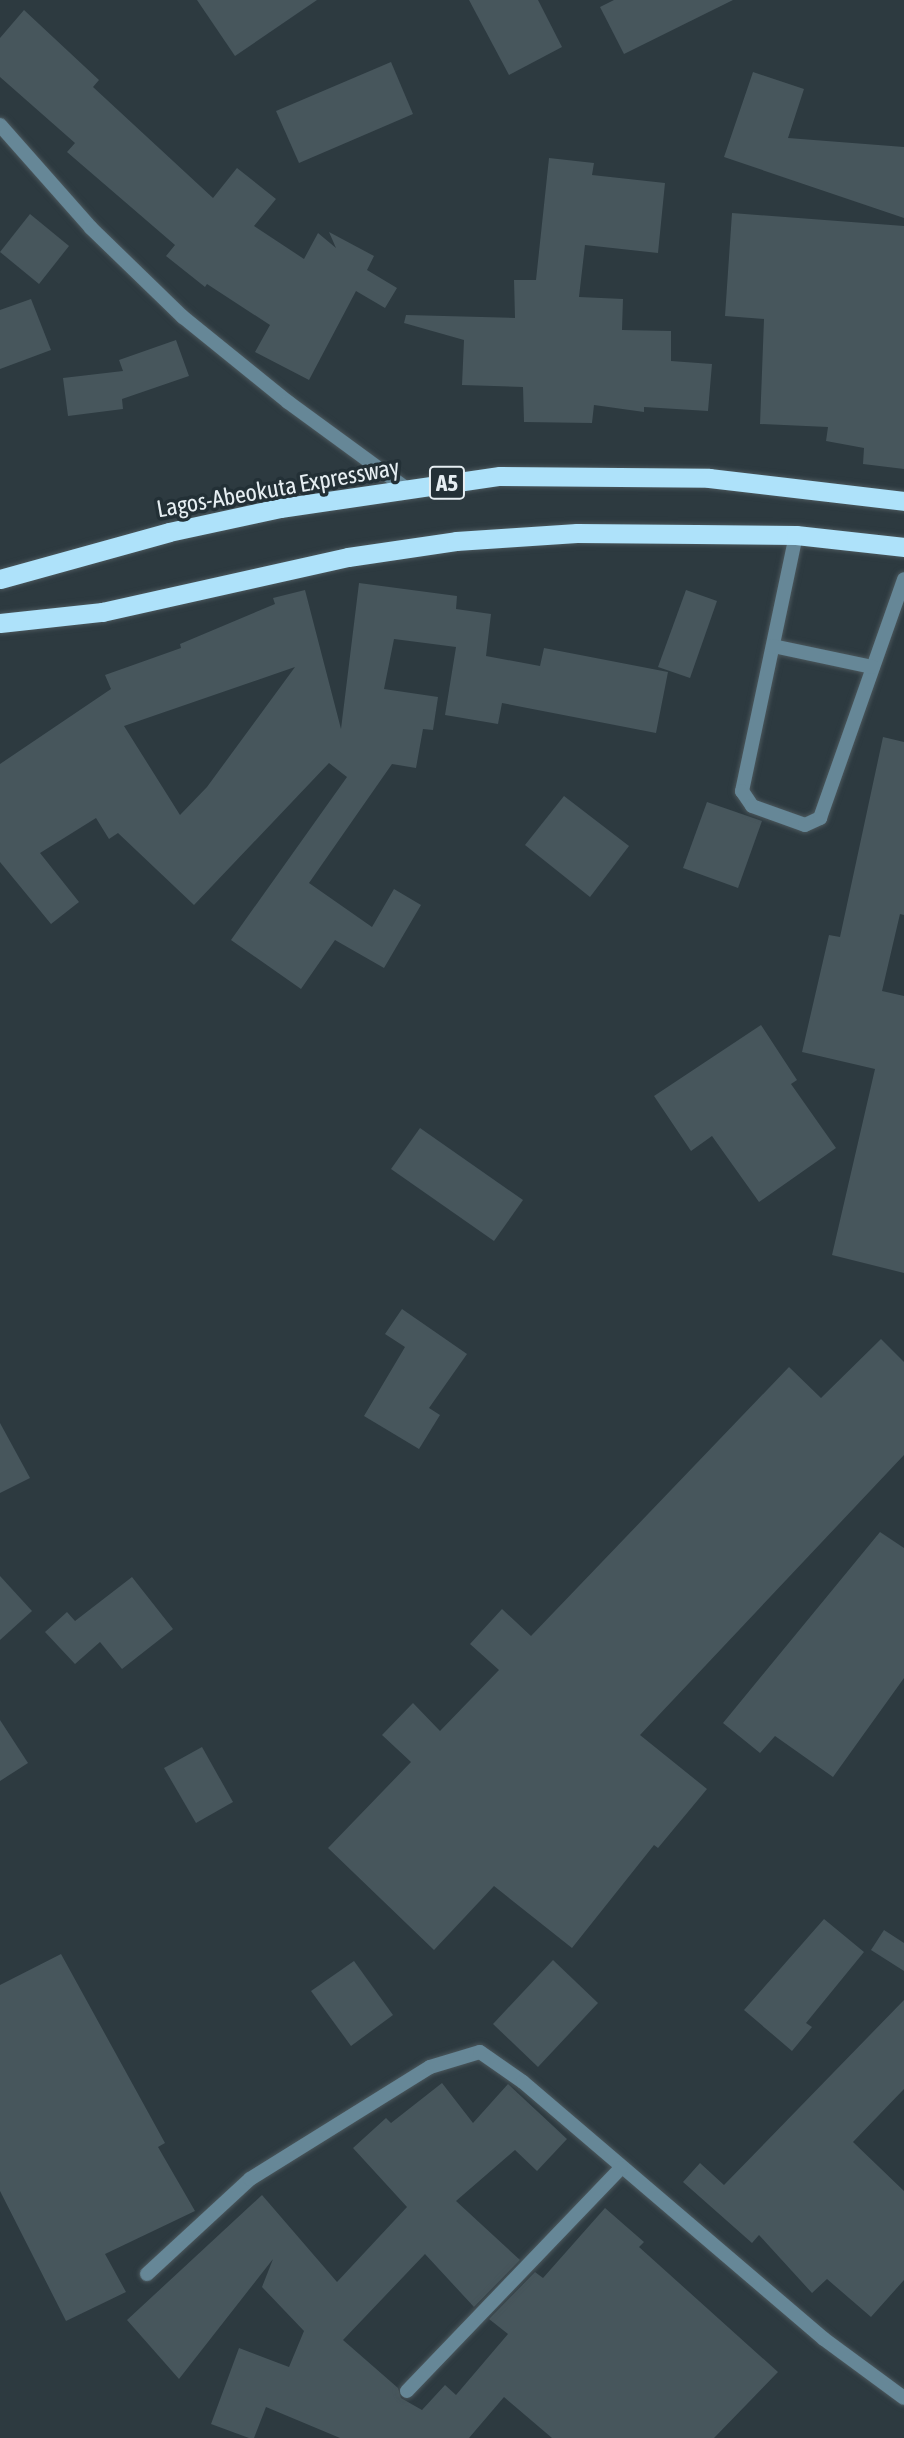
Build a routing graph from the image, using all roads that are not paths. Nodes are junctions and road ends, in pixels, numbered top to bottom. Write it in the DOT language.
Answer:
graph roads {
  1 [pos="0,125"];
  2 [pos="407,489"];
  3 [pos="904,501"];
  4 [pos="796,536"];
  5 [pos="904,547"];
  6 [pos="0,579"];
  7 [pos="904,579"];
  8 [pos="0,623"];
  9 [pos="773,646"];
  10 [pos="873,667"];
  11 [pos="621,2168"];
  12 [pos="147,2274"];
  13 [pos="407,2391"];
  14 [pos="904,2398"];
  1 -- 2 [label="street"];
  2 -- 3 [label="highway, Lagos-Abeokuta Expressway / A5"];
  2 -- 6 [label="highway, Lagos-Abeokuta Expressway / A5"];
  4 -- 5 [label="highway"];
  4 -- 8 [label="highway"];
  4 -- 9 [label="street"];
  7 -- 10 [label="street"];
  9 -- 10 [label="street"];
  9 -- 10 [label="street"];
  11 -- 12 [label="street"];
  11 -- 13 [label="street"];
  11 -- 14 [label="street"];
}
